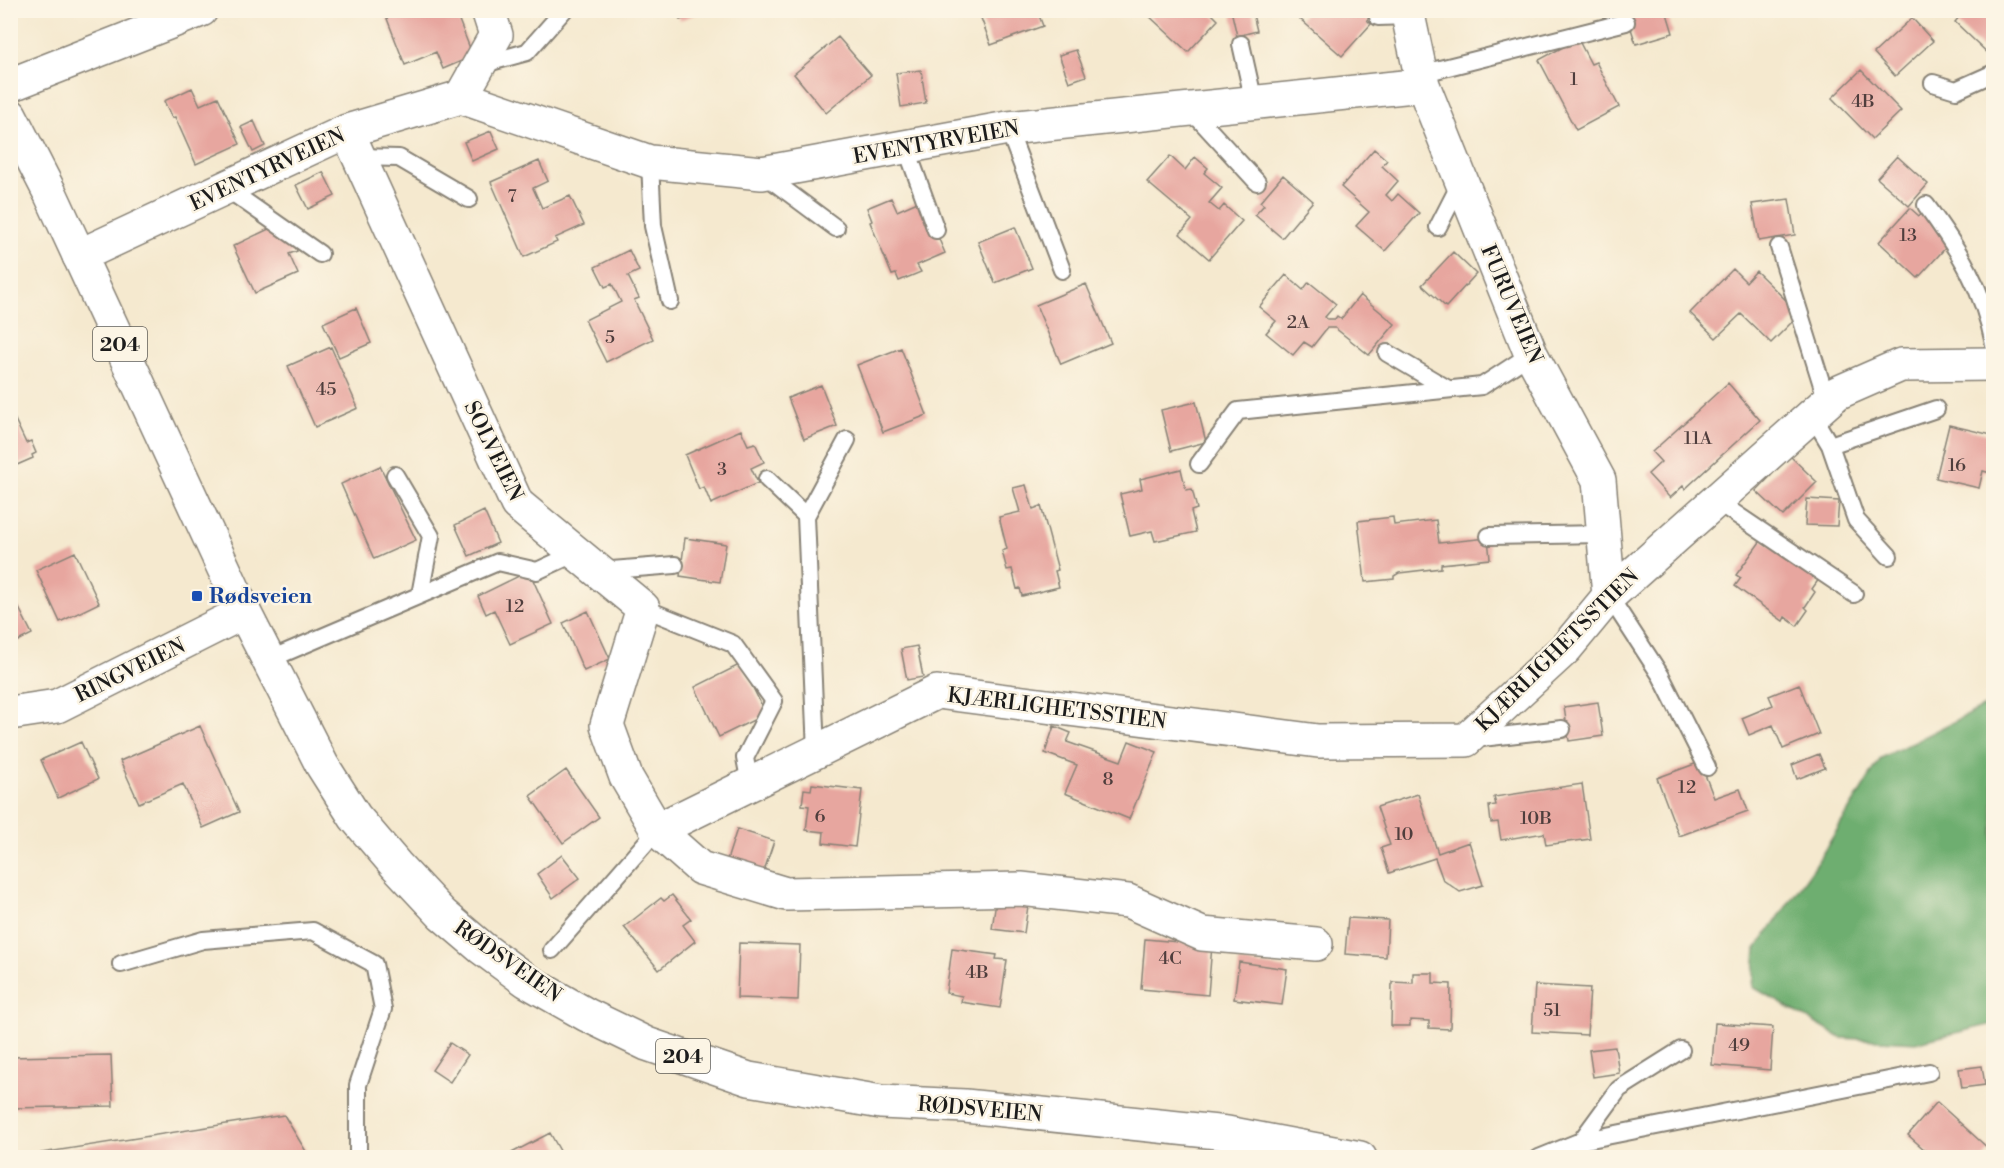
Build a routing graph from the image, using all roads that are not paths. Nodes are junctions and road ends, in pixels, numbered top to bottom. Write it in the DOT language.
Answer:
graph roads {
  1 [pos="201,10"];
  2 [pos="488,10"];
  3 [pos="564,10"];
  4 [pos="1397,14"];
  5 [pos="1626,22"];
  6 [pos="1241,44"];
  7 [pos="479,65"];
  8 [pos="1994,73"];
  9 [pos="1421,80"];
  10 [pos="1933,83"];
  11 [pos="10,85"];
  12 [pos="460,97"];
  13 [pos="1254,102"];
  14 [pos="1190,109"];
  15 [pos="10,115"];
  16 [pos="1008,128"];
  17 [pos="353,144"];
  18 [pos="906,147"];
  19 [pos="650,162"];
  20 [pos="762,173"];
  21 [pos="1462,181"];
  22 [pos="1257,182"];
  23 [pos="226,188"];
  24 [pos="469,199"];
  25 [pos="1926,205"];
  26 [pos="1438,226"];
  27 [pos="836,228"];
  28 [pos="936,230"];
  29 [pos="1779,247"];
  30 [pos="320,254"];
  31 [pos="79,256"];
  32 [pos="1062,270"];
  33 [pos="670,301"];
  34 [pos="1994,344"];
  35 [pos="1387,353"];
  36 [pos="1531,354"];
  37 [pos="1994,364"];
  38 [pos="1448,389"];
  39 [pos="1820,408"];
  40 [pos="1936,409"];
  41 [pos="847,440"];
  42 [pos="1830,445"];
  43 [pos="1199,464"];
  44 [pos="395,475"];
  45 [pos="767,479"];
  46 [pos="1715,500"];
  47 [pos="806,516"];
  48 [pos="1604,534"];
  49 [pos="1488,537"];
  50 [pos="1889,556"];
  51 [pos="587,562"];
  52 [pos="675,566"];
  53 [pos="1854,594"];
  54 [pos="420,595"];
  55 [pos="1610,596"];
  56 [pos="643,608"];
  57 [pos="244,612"];
  58 [pos="268,660"];
  59 [pos="10,713"];
  60 [pos="1562,729"];
  61 [pos="1466,740"];
  62 [pos="816,752"];
  63 [pos="1707,767"];
  64 [pos="750,784"];
  65 [pos="657,830"];
  66 [pos="1316,944"];
  67 [pos="552,950"];
  68 [pos="121,964"];
  69 [pos="1681,1050"];
  70 [pos="1929,1072"];
  71 [pos="1581,1142"];
  72 [pos="358,1158"];
  73 [pos="1359,1158"];
  74 [pos="1539,1158"];
  1 -- 11 [label="main road"];
  2 -- 7 [label="main road"];
  3 -- 7 [label="lane"];
  4 -- 9 [label="main road, FURUVEIEN"];
  5 -- 9 [label="lane"];
  6 -- 13 [label="lane"];
  7 -- 12 [label="main road"];
  8 -- 10 [label="lane"];
  9 -- 13 [label="main road, EVENTYRVEIEN"];
  9 -- 21 [label="main road, FURUVEIEN"];
  12 -- 17 [label="main road, EVENTYRVEIEN"];
  12 -- 19 [label="main road, EVENTYRVEIEN"];
  13 -- 14 [label="main road, EVENTYRVEIEN"];
  14 -- 16 [label="main road, EVENTYRVEIEN"];
  14 -- 22 [label="lane"];
  15 -- 31 [label="main road, RØDSVEIEN / 204"];
  16 -- 18 [label="main road, EVENTYRVEIEN"];
  16 -- 32 [label="lane"];
  17 -- 23 [label="main road, EVENTYRVEIEN"];
  17 -- 24 [label="lane"];
  17 -- 51 [label="main road, SOLVEIEN"];
  18 -- 20 [label="main road, EVENTYRVEIEN"];
  18 -- 28 [label="lane"];
  19 -- 20 [label="main road, EVENTYRVEIEN"];
  19 -- 33 [label="lane"];
  20 -- 27 [label="lane"];
  21 -- 26 [label="lane"];
  21 -- 36 [label="main road, FURUVEIEN"];
  23 -- 30 [label="lane"];
  23 -- 31 [label="main road, EVENTYRVEIEN"];
  25 -- 34 [label="lane"];
  29 -- 39 [label="lane"];
  31 -- 57 [label="main road, RØDSVEIEN / 204"];
  35 -- 38 [label="lane"];
  36 -- 38 [label="lane"];
  36 -- 48 [label="main road, FURUVEIEN"];
  37 -- 39 [label="main road, KJÆRLIGHETSSTIEN"];
  38 -- 43 [label="lane"];
  39 -- 42 [label="lane"];
  39 -- 46 [label="main road, KJÆRLIGHETSSTIEN"];
  40 -- 42 [label="lane"];
  41 -- 47 [label="lane"];
  42 -- 50 [label="lane"];
  44 -- 54 [label="lane"];
  45 -- 47 [label="lane"];
  46 -- 53 [label="lane"];
  46 -- 55 [label="main road, KJÆRLIGHETSSTIEN"];
  47 -- 62 [label="lane"];
  48 -- 49 [label="lane"];
  48 -- 55 [label="main road, FURUVEIEN"];
  51 -- 52 [label="lane"];
  51 -- 54 [label="lane"];
  51 -- 56 [label="main road, SOLVEIEN"];
  54 -- 58 [label="lane"];
  55 -- 61 [label="main road, KJÆRLIGHETSSTIEN"];
  55 -- 63 [label="lane"];
  56 -- 64 [label="lane"];
  56 -- 65 [label="main road"];
  57 -- 58 [label="main road, RØDSVEIEN / 204"];
  57 -- 59 [label="main road, RINGVEIEN"];
  58 -- 73 [label="main road, RØDSVEIEN / 204"];
  60 -- 61 [label="lane"];
  61 -- 62 [label="main road, KJÆRLIGHETSSTIEN"];
  62 -- 64 [label="main road, KJÆRLIGHETSSTIEN"];
  64 -- 65 [label="main road, KJÆRLIGHETSSTIEN"];
  65 -- 66 [label="main road"];
  65 -- 67 [label="lane"];
  68 -- 72 [label="lane"];
  69 -- 71 [label="lane"];
  70 -- 71 [label="lane"];
  71 -- 74 [label="lane"];
}
